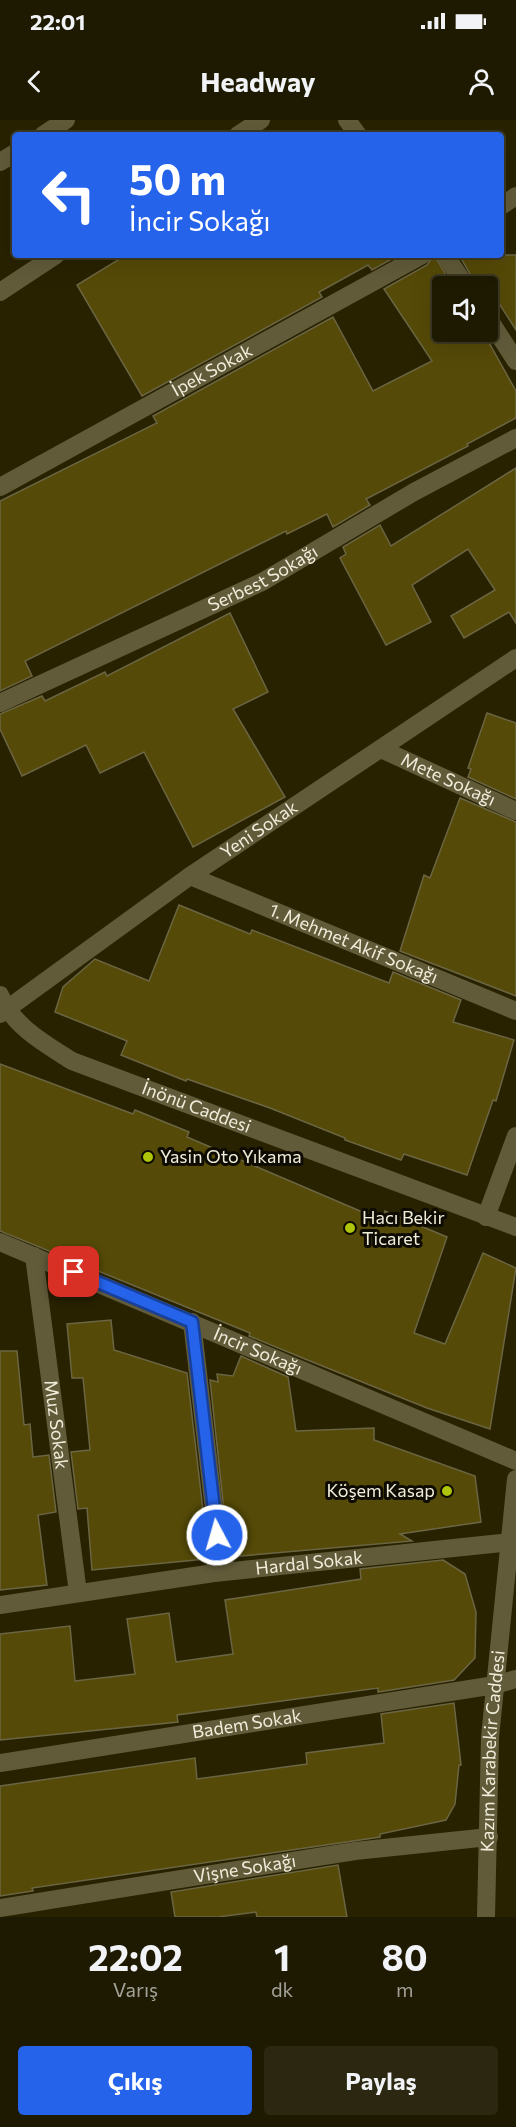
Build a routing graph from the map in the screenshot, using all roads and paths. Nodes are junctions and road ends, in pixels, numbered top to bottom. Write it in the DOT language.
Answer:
graph roads {
  1 [pos="66,120"];
  2 [pos="261,120"];
  3 [pos="48,132"];
  4 [pos="243,132"];
  5 [pos="51,258"];
  6 [pos="417,258"];
  7 [pos="447,258"];
  8 [pos="459,276"];
  9 [pos="0,292"];
  10 [pos="498,333"];
  11 [pos="516,361"];
  12 [pos="516,438"];
  13 [pos="0,487"];
  14 [pos="516,658"];
  15 [pos="0,703"];
  16 [pos="381,749"];
  17 [pos="516,811"];
  18 [pos="190,876"];
  19 [pos="2,1006"];
  20 [pos="516,1011"];
  21 [pos="516,1136"];
  22 [pos="486,1217"];
  23 [pos="516,1227"];
  24 [pos="0,1242"];
  25 [pos="34,1256"];
  26 [pos="192,1322"];
  27 [pos="516,1461"];
  28 [pos="516,1479"];
  29 [pos="511,1542"];
  30 [pos="214,1573"];
  31 [pos="78,1593"];
  32 [pos="0,1605"];
  33 [pos="516,1679"];
  34 [pos="495,1685"];
  35 [pos="0,1763"];
  36 [pos="489,1837"];
  37 [pos="0,1908"];
  38 [pos="486,1917"];
  1 -- 3 [label="street"];
  2 -- 4 [label="street"];
  5 -- 9 [label="street"];
  6 -- 13 [label="street, İpek Sokak"];
  7 -- 8 [label="street"];
  10 -- 11 [label="street"];
  12 -- 15 [label="street, Serbest Sokağı"];
  14 -- 16 [label="street, Yeni Sokak"];
  16 -- 17 [label="street, Mete Sokağı"];
  16 -- 18 [label="street, Yeni Sokak"];
  18 -- 19 [label="street, Yeni Sokak"];
  18 -- 20 [label="street, 1. Mehmet Akif Sokağı"];
  19 -- 22 [label="street, İnönü Caddesi"];
  21 -- 22 [label="street"];
  22 -- 23 [label="street, İnönü Caddesi"];
  24 -- 25 [label="street, İncir Sokağı"];
  25 -- 26 [label="street, İncir Sokağı"];
  25 -- 31 [label="street, Muz Sokak"];
  26 -- 27 [label="street, İncir Sokağı"];
  26 -- 30 [label="street"];
  28 -- 29 [label="street, Kazım Karabekir Caddesi"];
  29 -- 30 [label="street, Hardal Sokak"];
  29 -- 34 [label="street, Kazım Karabekir Caddesi"];
  30 -- 31 [label="street, Hardal Sokak"];
  31 -- 32 [label="street, Hardal Sokak"];
  33 -- 34 [label="street, Badem Sokak"];
  34 -- 35 [label="street, Badem Sokak"];
  34 -- 36 [label="street, Kazım Karabekir Caddesi"];
  36 -- 37 [label="street, Vişne Sokağı"];
  36 -- 38 [label="street, Kazım Karabekir Caddesi"];
}
